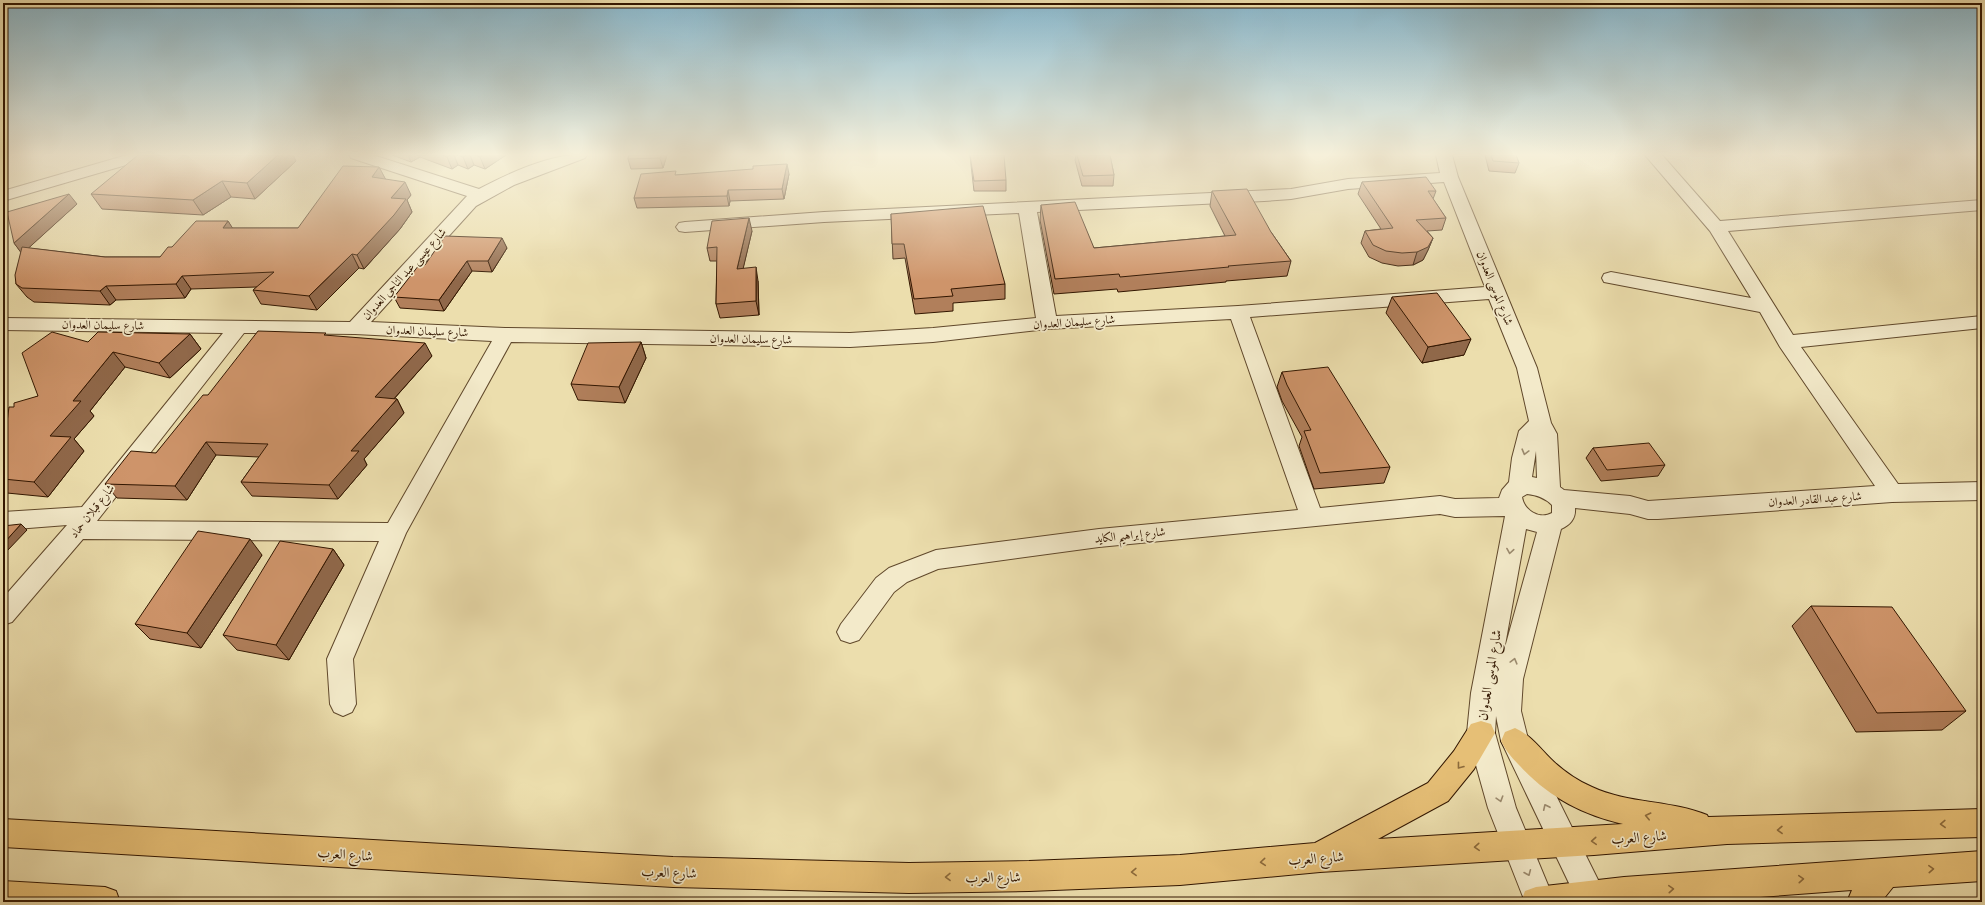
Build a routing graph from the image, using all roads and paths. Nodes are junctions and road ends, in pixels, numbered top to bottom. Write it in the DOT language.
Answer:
graph roads {
  1 [pos="477,197"];
  2 [pos="1220,197"];
  3 [pos="1458,197"];
  4 [pos="1690,197"];
  5 [pos="1982,205"];
  6 [pos="1027,206"];
  7 [pos="685,227"];
  8 [pos="1716,227"];
  9 [pos="1611,278"];
  10 [pos="1497,292"];
  11 [pos="1765,307"];
  12 [pos="1238,312"];
  13 [pos="3,319"];
  14 [pos="1982,322"];
  15 [pos="1047,323"];
  16 [pos="3,325"];
  17 [pos="238,328"];
  18 [pos="355,328"];
  19 [pos="505,335"];
  20 [pos="1787,342"];
  21 [pos="1540,423"];
  22 [pos="1982,491"];
  23 [pos="1892,493"];
  24 [pos="1515,499"];
  25 [pos="1555,508"];
  26 [pos="1312,517"];
  27 [pos="3,521"];
  28 [pos="83,522"];
  29 [pos="394,532"];
  30 [pos="3,615"];
  31 [pos="850,632"];
  32 [pos="343,704"];
  33 [pos="1480,733"];
  34 [pos="1515,741"];
  35 [pos="1982,823"];
  36 [pos="1727,830"];
  37 [pos="5,831"];
  38 [pos="1563,842"];
  39 [pos="1516,845"];
  40 [pos="1320,857"];
  41 [pos="1982,866"];
  42 [pos="1886,872"];
  43 [pos="3,896"];
  44 [pos="1592,899"];
  45 [pos="105,902"];
  46 [pos="1536,902"];
  47 [pos="1540,902"];
  48 [pos="1862,902"];
  1 -- 18 [label="street, شارع عيسى عبد الناجي العدوان"];
  2 -- 6 [label="street"];
  3 -- 10 [label="street, شارع الموسى العدوان"];
  4 -- 8 [label="street"];
  5 -- 8 [label="street"];
  6 -- 7 [label="street"];
  6 -- 15 [label="street"];
  8 -- 11 [label="street"];
  9 -- 11 [label="street"];
  10 -- 12 [label="street, شارع سليمان العدوان"];
  10 -- 21 [label="street, شارع الموسى العدوان"];
  11 -- 20 [label="street"];
  12 -- 15 [label="street, شارع سليمان العدوان"];
  12 -- 26 [label="street"];
  13 -- 16 [label="street"];
  14 -- 20 [label="street"];
  15 -- 19 [label="street, شارع سليمان العدوان"];
  16 -- 17 [label="street, شارع سليمان العدوان"];
  17 -- 18 [label="street, شارع سليمان العدوان"];
  17 -- 28 [label="street, شارع قبلان حماد"];
  18 -- 19 [label="street, شارع سليمان العدوان"];
  19 -- 29 [label="street"];
  20 -- 23 [label="street"];
  21 -- 24 [label="street, شارع الموسى العدوان, one-way"];
  21 -- 25 [label="street, شارع الموسى العدوان"];
  22 -- 23 [label="street, شارع عبد القادر العدوان"];
  23 -- 25 [label="street, شارع عبد القادر العدوان"];
  24 -- 25 [label="street, شارع إبراهيم الكايد"];
  24 -- 25 [label="street"];
  24 -- 26 [label="street, شارع إبراهيم الكايد"];
  24 -- 33 [label="street, شارع الموسى العدوان, one-way"];
  34 -- 25 [label="street, شارع الموسى العدوان, one-way"];
  26 -- 31 [label="street, شارع إبراهيم الكايد"];
  27 -- 28 [label="street"];
  28 -- 29 [label="street"];
  28 -- 30 [label="street, شارع قبلان حماد"];
  29 -- 32 [label="street"];
  33 -- 39 [label="street, شارع الموسى العدوان, one-way"];
  33 -- 40 [label="main road, one-way"];
  36 -- 34 [label="main road, one-way"];
  38 -- 34 [label="street, شارع الموسى العدوان, one-way"];
  35 -- 36 [label="main road, شارع العرب, one-way"];
  36 -- 38 [label="main road, شارع العرب, one-way"];
  40 -- 37 [label="main road, شارع العرب, one-way"];
  38 -- 39 [label="main road, شارع العرب"];
  38 -- 44 [label="street, شارع الموسى العدوان"];
  39 -- 40 [label="main road, شارع العرب, one-way"];
  39 -- 47 [label="street, شارع الموسى العدوان, one-way"];
  42 -- 41 [label="main road, one-way"];
  44 -- 42 [label="main road, one-way"];
  42 -- 48 [label="main road"];
  43 -- 45 [label="main road"];
  44 -- 47 [label="main road"];
  46 -- 47 [label="main road"];
}
